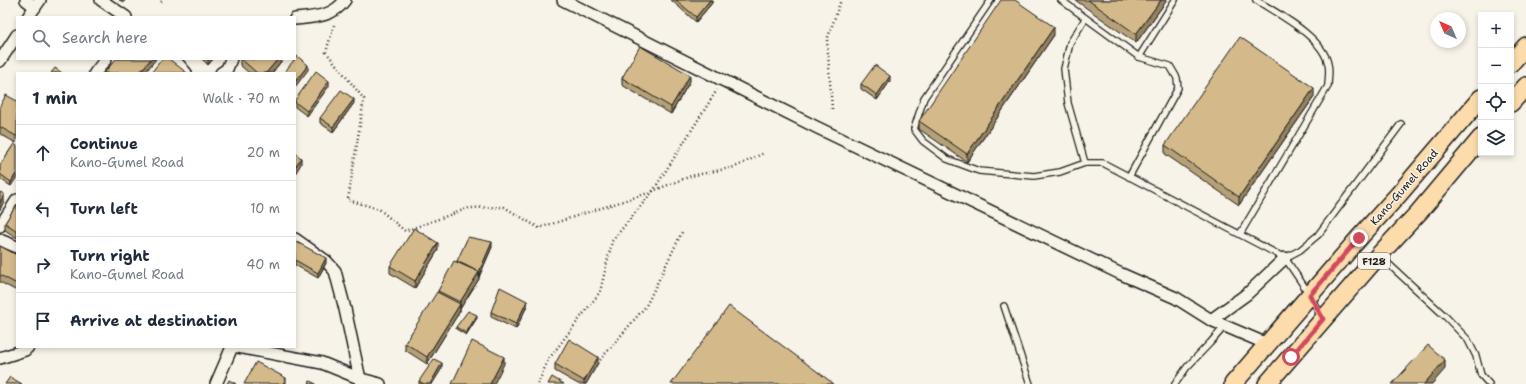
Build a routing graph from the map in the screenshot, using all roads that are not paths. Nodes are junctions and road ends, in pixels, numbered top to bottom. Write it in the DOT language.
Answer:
graph roads {
  1 [pos="26,0"];
  2 [pos="99,0"];
  3 [pos="563,0"];
  4 [pos="991,0"];
  5 [pos="1060,0"];
  6 [pos="1175,0"];
  7 [pos="1256,0"];
  8 [pos="38,3"];
  9 [pos="342,4"];
  10 [pos="29,16"];
  11 [pos="117,16"];
  12 [pos="124,16"];
  13 [pos="296,19"];
  14 [pos="1085,19"];
  15 [pos="16,37"];
  16 [pos="1526,46"];
  17 [pos="1139,57"];
  18 [pos="105,60"];
  19 [pos="111,60"];
  20 [pos="175,60"];
  21 [pos="231,60"];
  22 [pos="1514,60"];
  23 [pos="0,61"];
  24 [pos="96,72"];
  25 [pos="103,72"];
  26 [pos="185,72"];
  27 [pos="222,72"];
  28 [pos="1526,86"];
  29 [pos="1514,100"];
  30 [pos="1478,102"];
  31 [pos="1401,124"];
  32 [pos="1478,142"];
  33 [pos="1086,163"];
  34 [pos="1129,177"];
  35 [pos="16,202"];
  36 [pos="0,226"];
  37 [pos="1240,234"];
  38 [pos="0,240"];
  39 [pos="296,240"];
  40 [pos="16,248"];
  41 [pos="1379,255"];
  42 [pos="1285,258"];
  43 [pos="1310,295"];
  44 [pos="1004,306"];
  45 [pos="1323,319"];
  46 [pos="1211,320"];
  47 [pos="1225,326"];
  48 [pos="1268,344"];
  49 [pos="27,348"];
  50 [pos="232,348"];
  51 [pos="243,348"];
  52 [pos="0,358"];
  53 [pos="361,381"];
  54 [pos="216,384"];
  55 [pos="380,384"];
  56 [pos="1030,384"];
  57 [pos="1175,384"];
  58 [pos="1233,384"];
  59 [pos="1267,384"];
  60 [pos="1489,384"];
  1 -- 8 [label="street"];
  2 -- 11 [label="street"];
  2 -- 12 [label="street"];
  3 -- 46 [label="street"];
  4 -- 33 [label="lane"];
  5 -- 14 [label="lane"];
  6 -- 17 [label="lane"];
  7 -- 37 [label="lane"];
  8 -- 10 [label="street"];
  9 -- 13 [label="street"];
  14 -- 17 [label="lane"];
  14 -- 33 [label="lane"];
  15 -- 23 [label="street"];
  16 -- 22 [label="main road"];
  17 -- 34 [label="lane"];
  18 -- 24 [label="street"];
  19 -- 25 [label="street"];
  20 -- 26 [label="street"];
  21 -- 27 [label="street"];
  28 -- 29 [label="main road"];
  30 -- 43 [label="main road, Kano-Gumel Road / F128"];
  31 -- 42 [label="lane"];
  32 -- 41 [label="main road, F128"];
  33 -- 34 [label="lane"];
  34 -- 37 [label="lane"];
  35 -- 36 [label="street"];
  37 -- 42 [label="lane"];
  38 -- 40 [label="street"];
  39 -- 53 [label="street"];
  41 -- 45 [label="main road, F128"];
  41 -- 60 [label="lane"];
  42 -- 43 [label="lane"];
  42 -- 46 [label="street"];
  43 -- 45 [label="lane"];
  43 -- 48 [label="main road, Kano-Gumel Road / F128"];
  44 -- 56 [label="lane"];
  45 -- 59 [label="main road, F128"];
  46 -- 47 [label="street"];
  47 -- 48 [label="street"];
  47 -- 57 [label="lane"];
  48 -- 58 [label="main road, Kano-Gumel Road / F128"];
  49 -- 52 [label="street"];
  50 -- 54 [label="street"];
  51 -- 53 [label="street"];
  53 -- 55 [label="street"];
}
